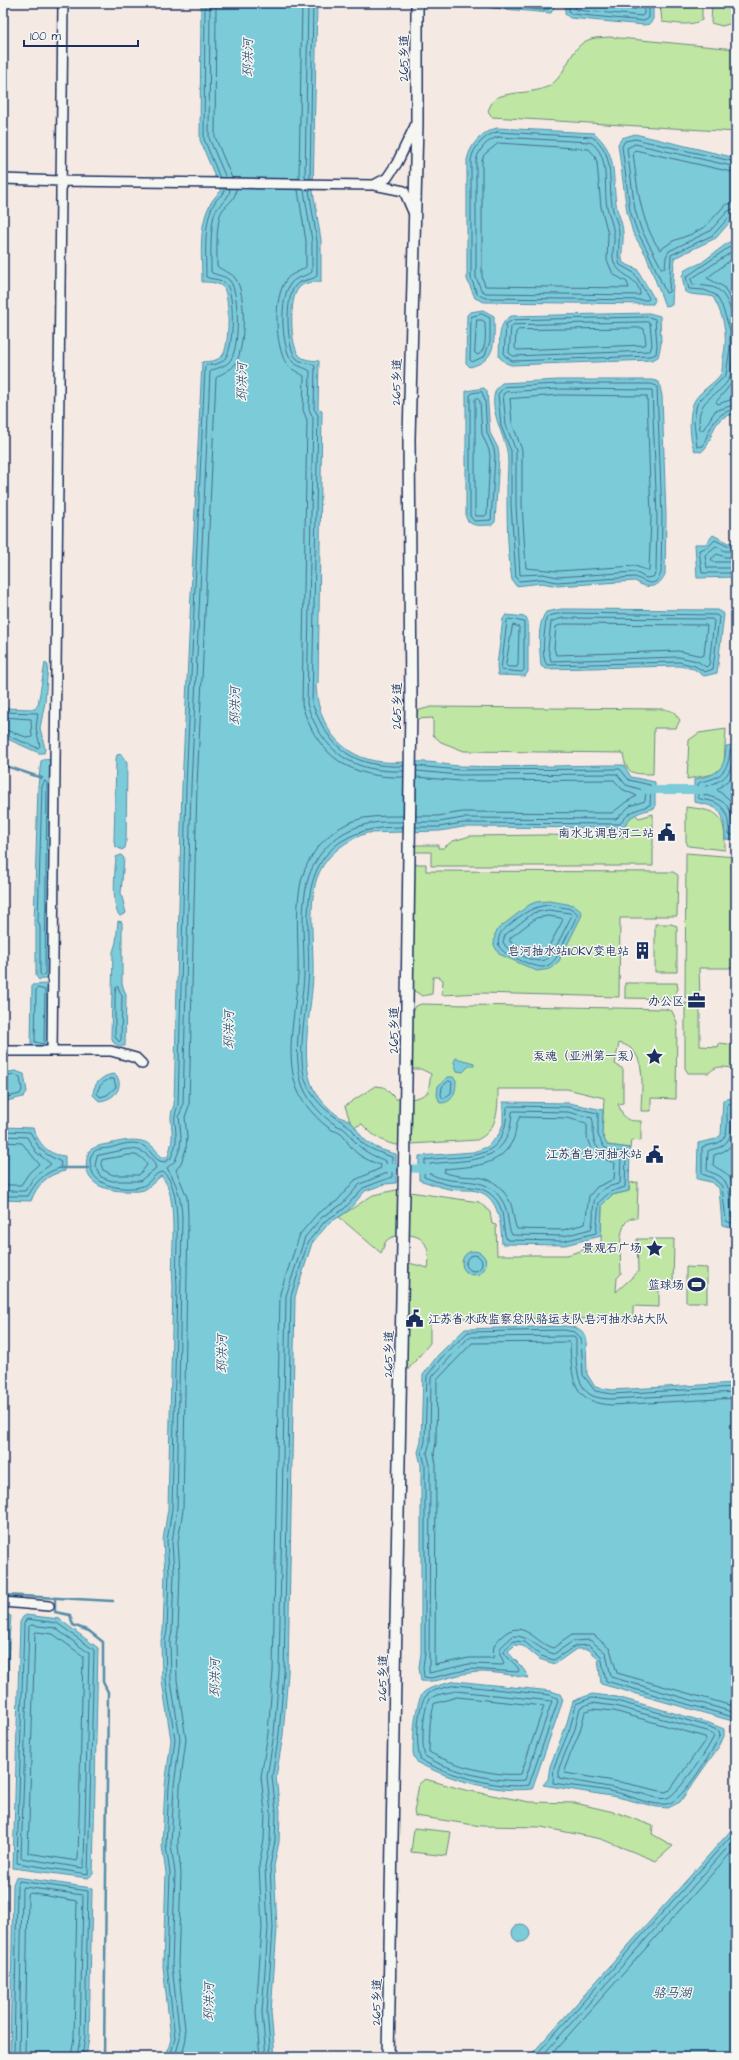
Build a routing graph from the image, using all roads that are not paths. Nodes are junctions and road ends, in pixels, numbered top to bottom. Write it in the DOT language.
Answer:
graph roads {
  1 [pos="64,3"];
  2 [pos="417,3"];
  3 [pos="416,124"];
  4 [pos="3,179"];
  5 [pos="61,181"];
  6 [pos="374,185"];
  7 [pos="414,214"];
  8 [pos="3,1051"];
  9 [pos="52,1051"];
  10 [pos="142,1064"];
  11 [pos="3,1602"];
  12 [pos="49,1606"];
  13 [pos="388,2057"];
  1 -- 5 [label="street"];
  2 -- 3 [label="street, 265乡道"];
  3 -- 6 [label="street"];
  3 -- 7 [label="street, 265乡道"];
  4 -- 5 [label="street"];
  5 -- 6 [label="street"];
  5 -- 9 [label="street"];
  6 -- 7 [label="street"];
  7 -- 13 [label="street, 265乡道"];
  8 -- 9 [label="street"];
  9 -- 10 [label="street"];
  11 -- 12 [label="street"];
}
